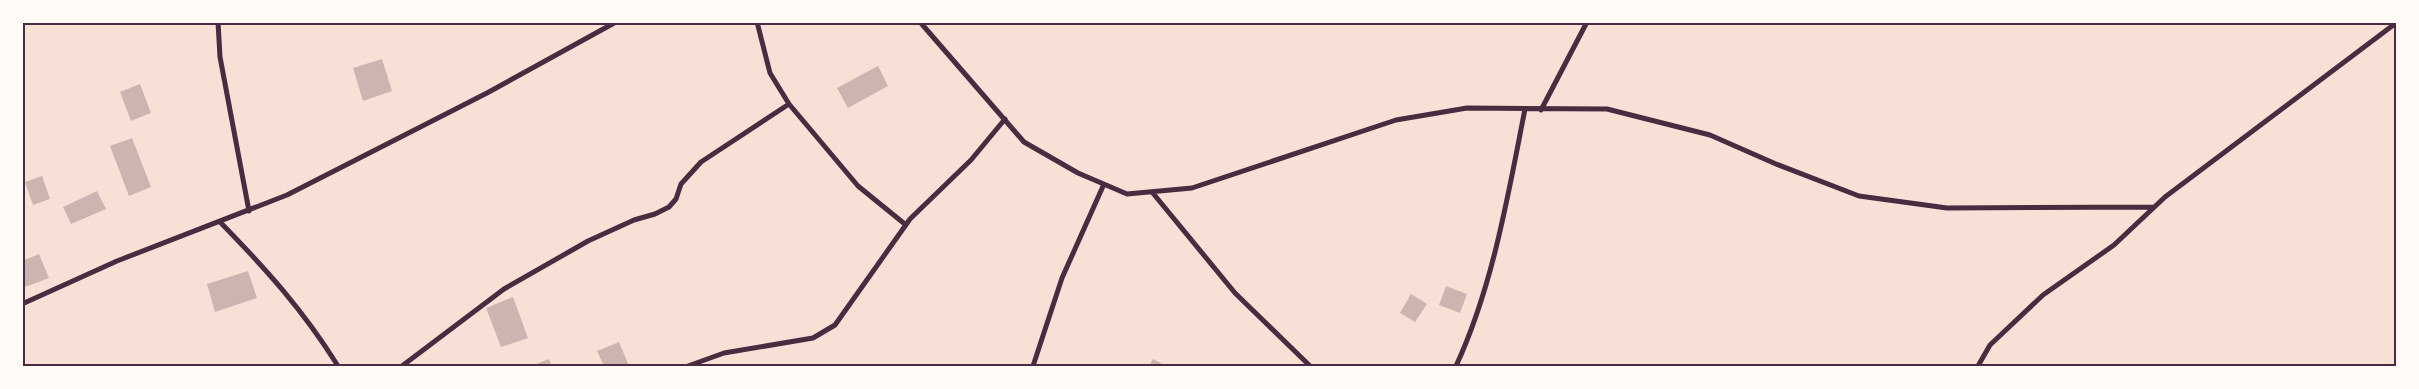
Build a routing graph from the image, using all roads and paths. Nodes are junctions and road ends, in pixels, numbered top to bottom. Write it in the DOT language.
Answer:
graph roads {
  1 [pos="218,22"];
  2 [pos="616,22"];
  3 [pos="757,22"];
  4 [pos="920,22"];
  5 [pos="1587,22"];
  6 [pos="2396,23"];
  7 [pos="788,104"];
  8 [pos="1526,109"];
  9 [pos="1541,110"];
  10 [pos="1005,119"];
  11 [pos="1104,184"];
  12 [pos="1152,192"];
  13 [pos="2154,207"];
  14 [pos="249,210"];
  15 [pos="220,222"];
  16 [pos="906,225"];
  17 [pos="22,304"];
  18 [pos="338,366"];
  19 [pos="402,366"];
  20 [pos="688,366"];
  21 [pos="1033,366"];
  22 [pos="1310,366"];
  23 [pos="1456,366"];
  24 [pos="1978,366"];
  1 -- 14 [label="street"];
  2 -- 14 [label="street"];
  3 -- 7 [label="street"];
  4 -- 10 [label="street"];
  5 -- 9 [label="street"];
  6 -- 13 [label="street"];
  7 -- 16 [label="street"];
  7 -- 19 [label="street"];
  8 -- 9 [label="street"];
  8 -- 12 [label="street"];
  8 -- 23 [label="street"];
  9 -- 13 [label="street"];
  10 -- 11 [label="street"];
  10 -- 16 [label="street"];
  11 -- 12 [label="street"];
  11 -- 21 [label="street"];
  12 -- 22 [label="street"];
  13 -- 24 [label="street"];
  14 -- 15 [label="street"];
  15 -- 17 [label="street"];
  15 -- 18 [label="street"];
  16 -- 20 [label="street"];
}
